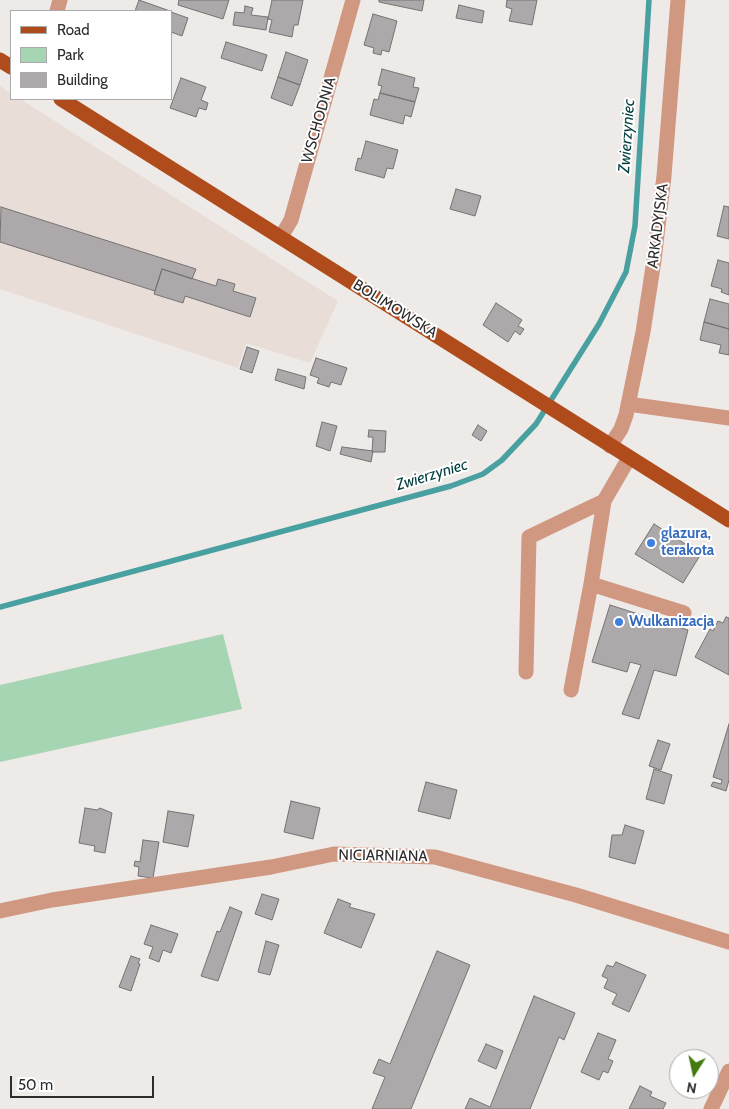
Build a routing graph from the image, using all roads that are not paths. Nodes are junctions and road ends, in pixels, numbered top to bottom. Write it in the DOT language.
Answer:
graph roads {
  1 [pos="353,0"];
  2 [pos="678,0"];
  3 [pos="63,100"];
  4 [pos="280,237"];
  5 [pos="628,404"];
  6 [pos="729,418"];
  7 [pos="610,446"];
  8 [pos="629,458"];
  9 [pos="604,501"];
  10 [pos="729,520"];
  11 [pos="591,584"];
  12 [pos="684,613"];
  13 [pos="526,672"];
  14 [pos="571,690"];
  15 [pos="0,911"];
  16 [pos="729,942"];
  17 [pos="729,1071"];
  18 [pos="711,1109"];
  1 -- 4 [label="street, WSCHODNIA"];
  2 -- 5 [label="street, ARKADYJSKA"];
  3 -- 4 [label="main road, BOLIMOWSKA"];
  4 -- 7 [label="main road, BOLIMOWSKA"];
  5 -- 6 [label="street"];
  5 -- 7 [label="street, ARKADYJSKA"];
  7 -- 8 [label="main road, BOLIMOWSKA"];
  8 -- 9 [label="street"];
  8 -- 10 [label="main road, BOLIMOWSKA"];
  9 -- 11 [label="street"];
  9 -- 13 [label="street"];
  11 -- 12 [label="street"];
  11 -- 14 [label="street"];
  15 -- 16 [label="street, NICIARNIANA"];
  17 -- 18 [label="street"];
}
